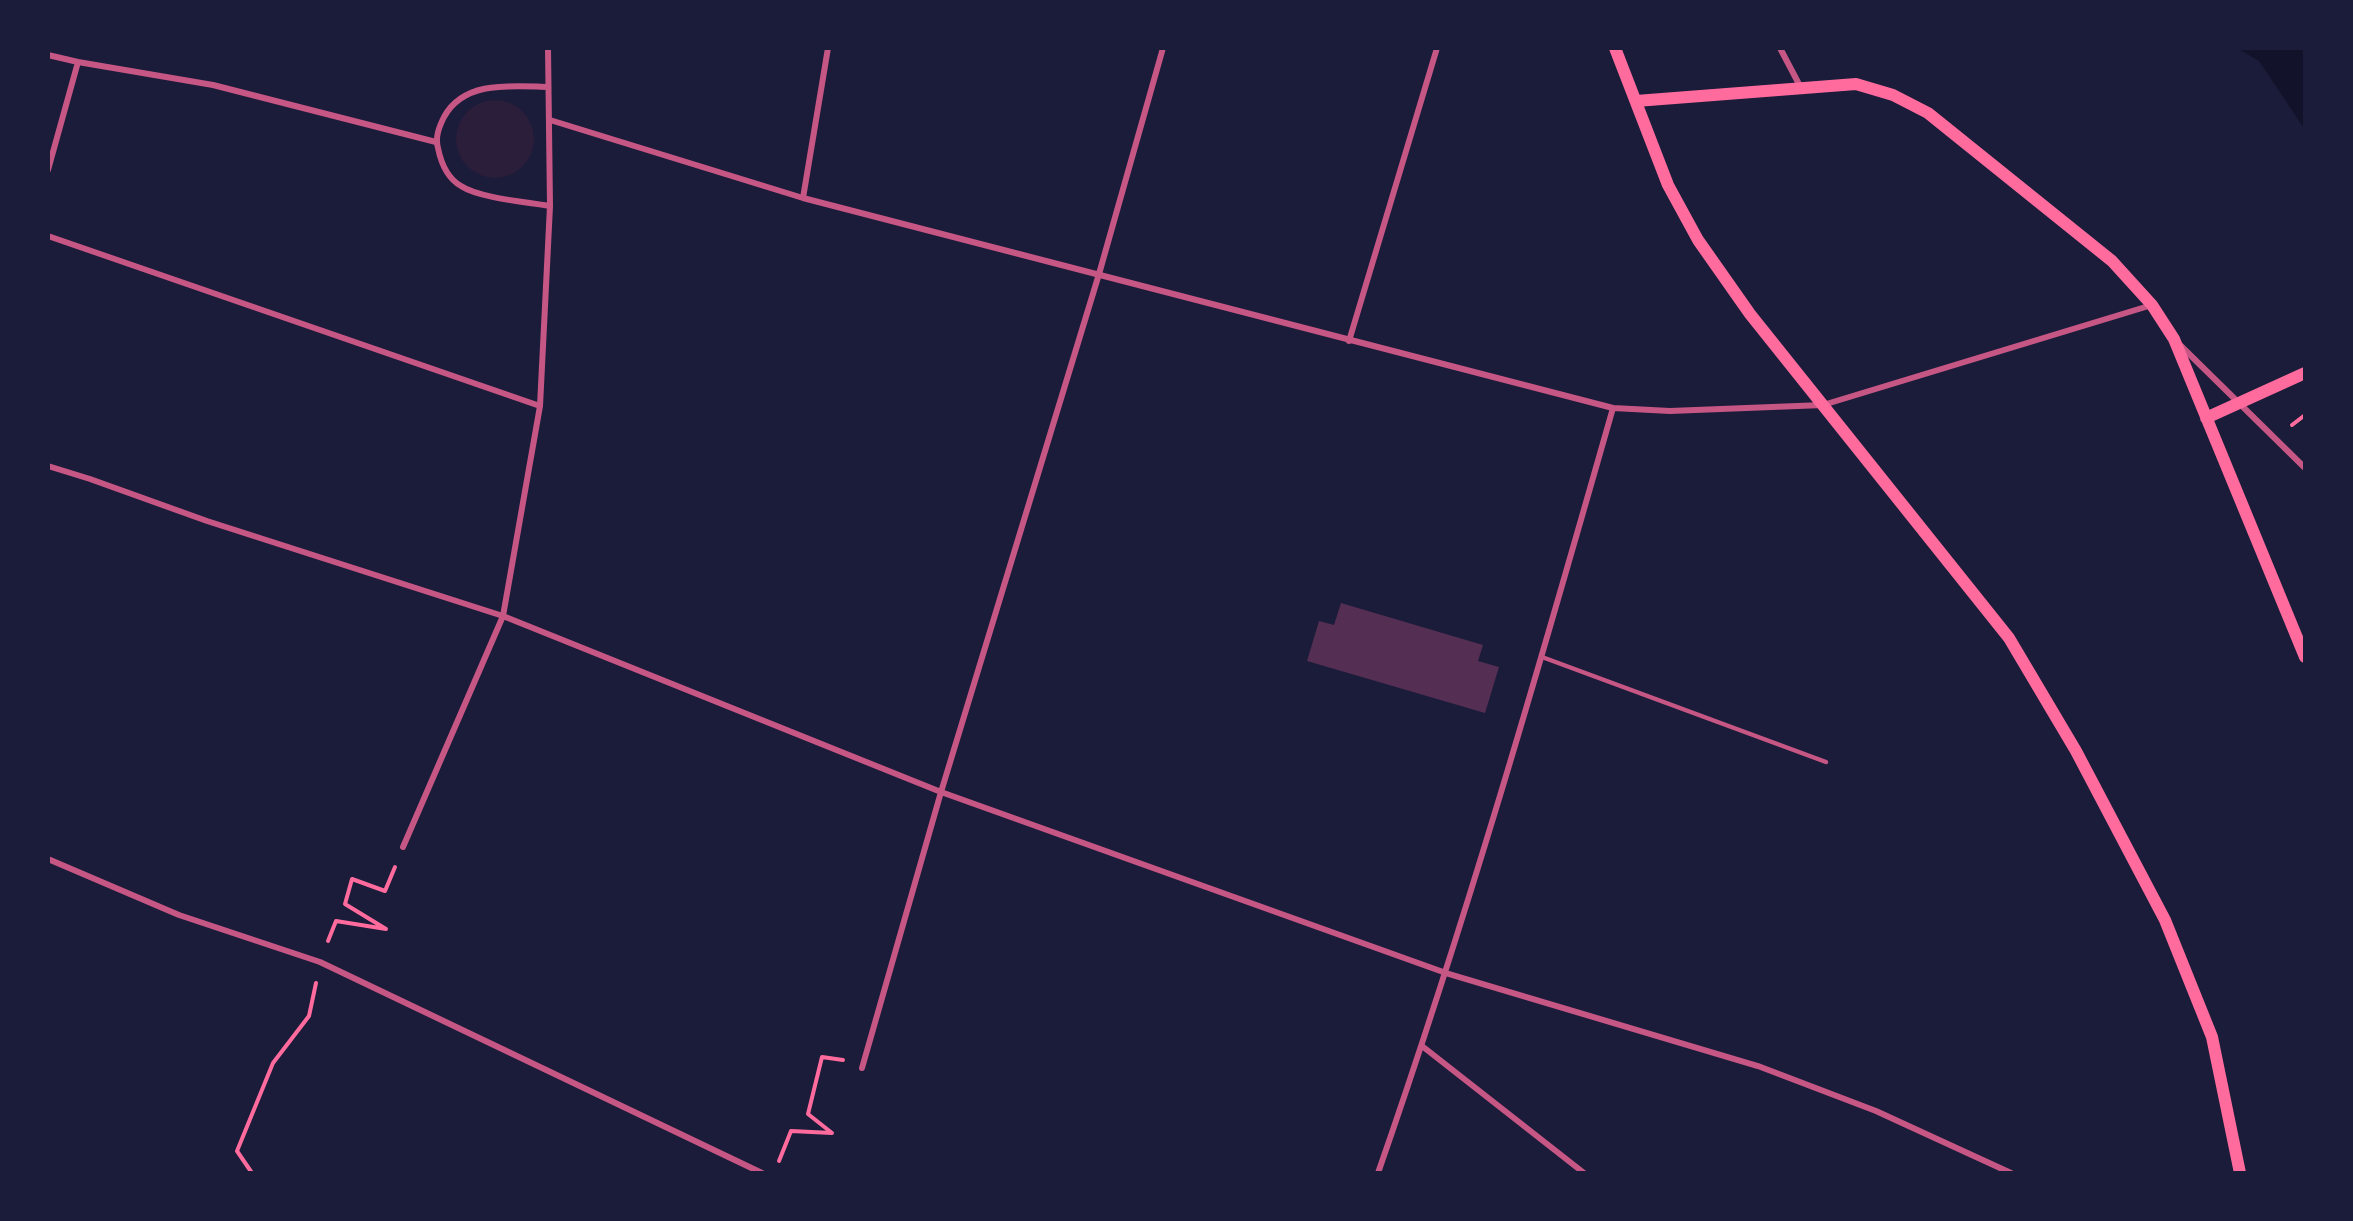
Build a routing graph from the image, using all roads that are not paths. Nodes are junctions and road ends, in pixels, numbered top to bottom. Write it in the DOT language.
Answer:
graph roads {
  1 [pos="548,48"];
  2 [pos="828,48"];
  3 [pos="1163,48"];
  4 [pos="1437,48"];
  5 [pos="1615,48"];
  6 [pos="1780,48"];
  7 [pos="48,55"];
  8 [pos="78,62"];
  9 [pos="548,87"];
  10 [pos="1801,88"];
  11 [pos="1636,101"];
  12 [pos="550,120"];
  13 [pos="436,142"];
  14 [pos="48,170"];
  15 [pos="803,198"];
  16 [pos="550,206"];
  17 [pos="48,236"];
  18 [pos="1100,274"];
  19 [pos="2152,305"];
  20 [pos="2174,339"];
  21 [pos="1348,340"];
  22 [pos="2305,373"];
  23 [pos="1823,405"];
  24 [pos="540,406"];
  25 [pos="1613,408"];
  26 [pos="2206,418"];
  27 [pos="48,466"];
  28 [pos="2305,468"];
  29 [pos="503,616"];
  30 [pos="1542,657"];
  31 [pos="2305,657"];
  32 [pos="1826,762"];
  33 [pos="941,792"];
  34 [pos="403,847"];
  35 [pos="48,859"];
  36 [pos="1446,973"];
  37 [pos="1422,1046"];
  38 [pos="862,1068"];
  39 [pos="762,1173"];
  40 [pos="1378,1173"];
  41 [pos="1584,1173"];
  42 [pos="2011,1173"];
  43 [pos="2240,1173"];
  1 -- 9 [label="street"];
  2 -- 15 [label="street"];
  3 -- 18 [label="street"];
  4 -- 21 [label="street"];
  5 -- 11 [label="main road"];
  6 -- 10 [label="street"];
  7 -- 8 [label="street"];
  8 -- 13 [label="street"];
  8 -- 14 [label="street"];
  9 -- 12 [label="street"];
  9 -- 13 [label="street"];
  10 -- 11 [label="main road"];
  10 -- 19 [label="main road"];
  11 -- 23 [label="main road"];
  12 -- 15 [label="street"];
  12 -- 16 [label="street"];
  13 -- 16 [label="street"];
  15 -- 18 [label="street"];
  16 -- 24 [label="street"];
  17 -- 24 [label="street"];
  18 -- 21 [label="street"];
  18 -- 33 [label="street"];
  19 -- 20 [label="main road"];
  19 -- 23 [label="street"];
  20 -- 26 [label="main road"];
  20 -- 28 [label="street"];
  21 -- 25 [label="street"];
  22 -- 26 [label="main road"];
  23 -- 25 [label="street"];
  23 -- 43 [label="main road"];
  24 -- 29 [label="street"];
  25 -- 30 [label="street"];
  26 -- 31 [label="main road"];
  27 -- 29 [label="street"];
  29 -- 33 [label="street"];
  29 -- 34 [label="street"];
  30 -- 32 [label="lane"];
  30 -- 36 [label="street"];
  33 -- 36 [label="street"];
  33 -- 38 [label="street"];
  35 -- 39 [label="street"];
  36 -- 37 [label="street"];
  36 -- 42 [label="street"];
  37 -- 40 [label="street"];
  37 -- 41 [label="street"];
}
